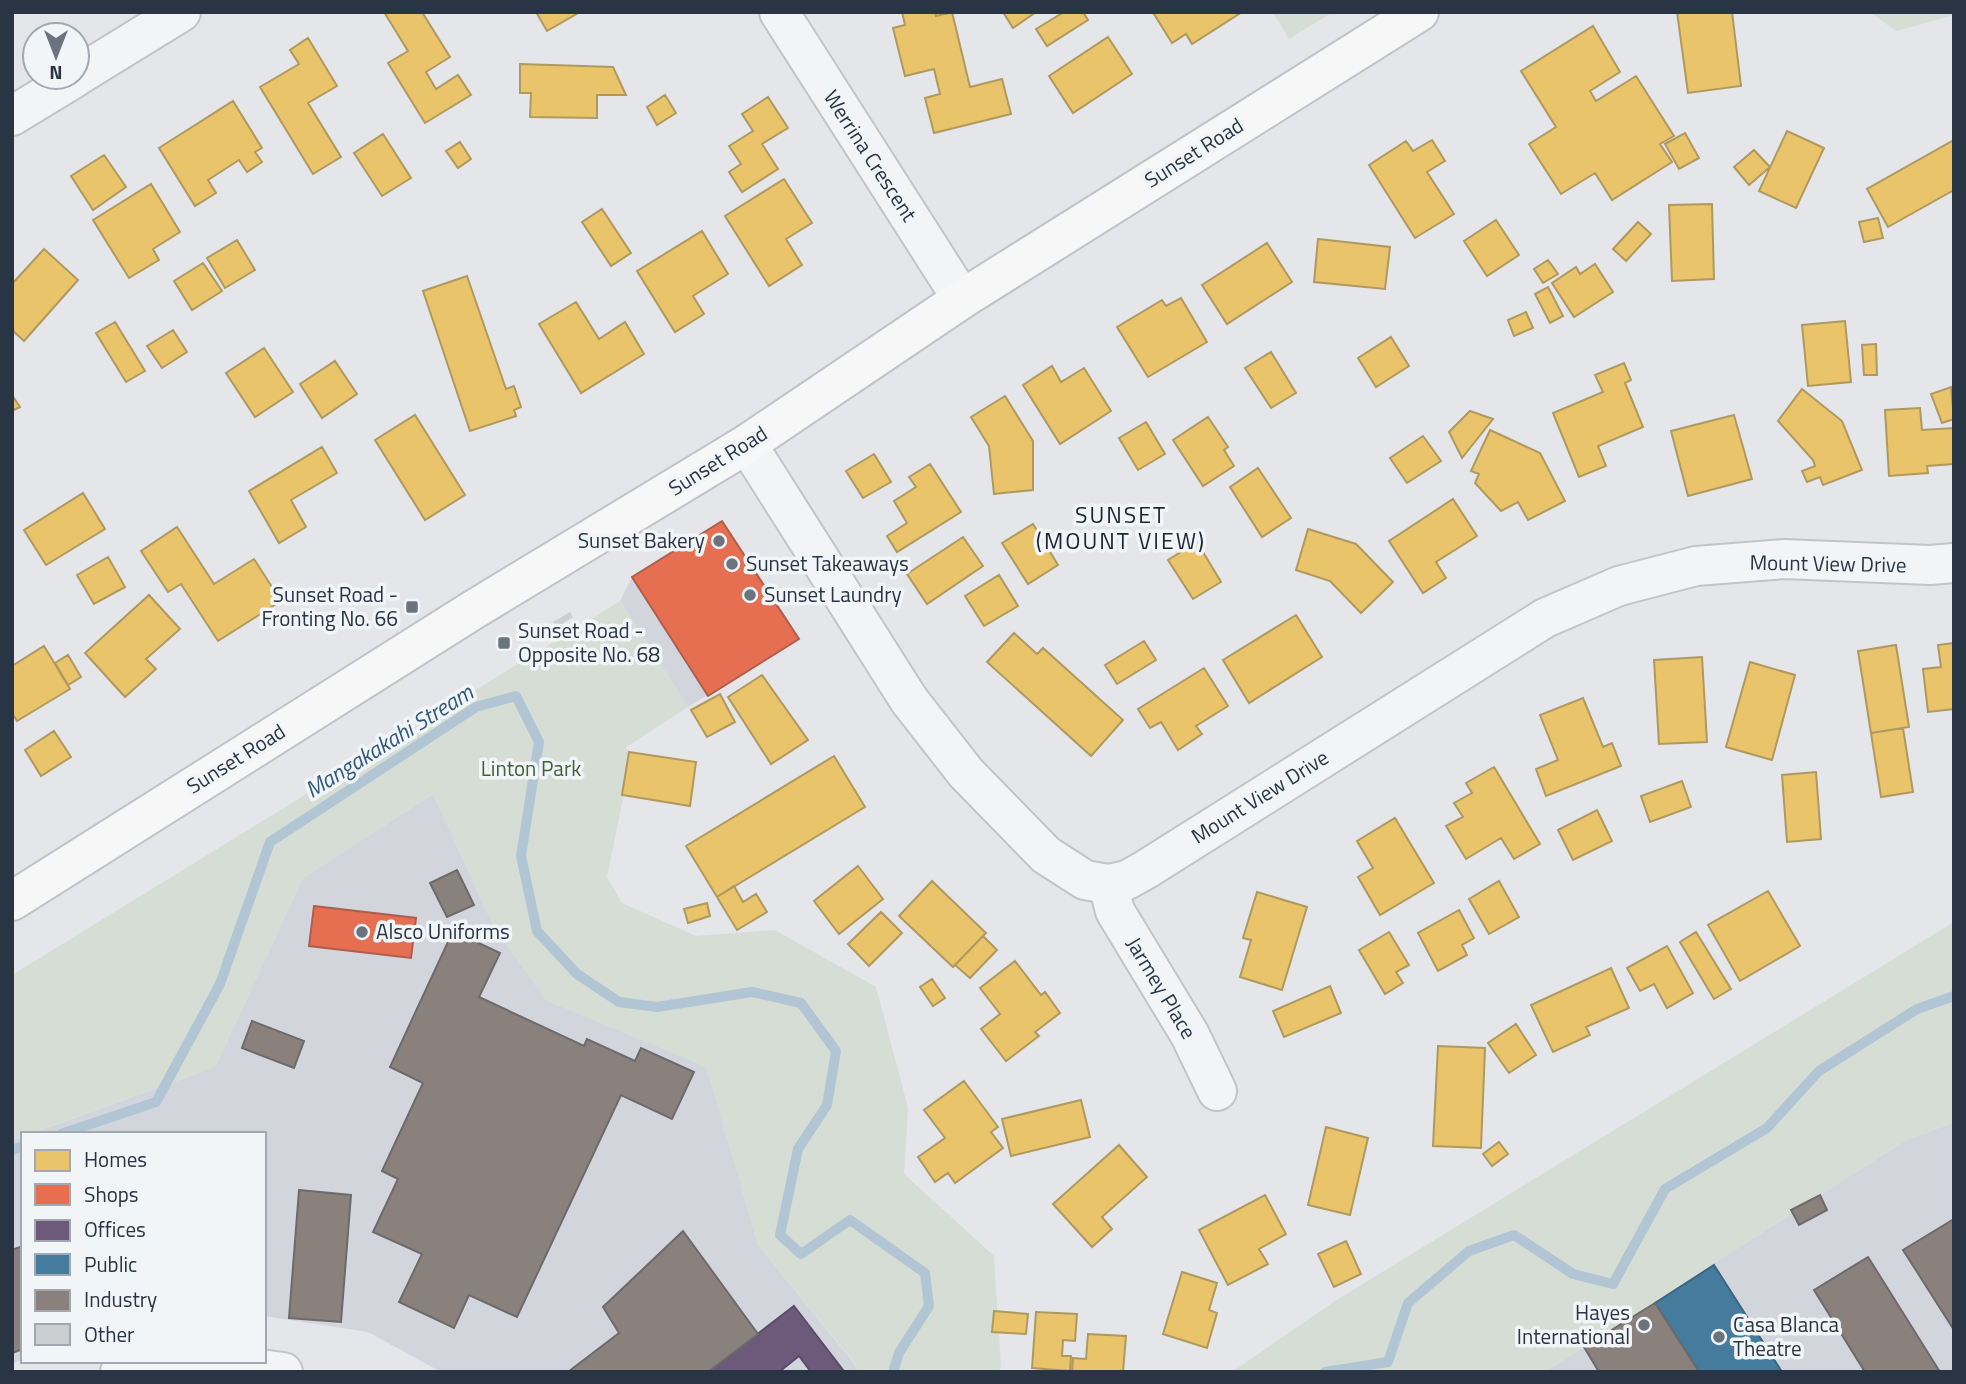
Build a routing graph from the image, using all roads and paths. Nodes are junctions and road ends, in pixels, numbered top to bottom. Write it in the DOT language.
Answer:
graph roads {
  1 [pos="181,12"];
  2 [pos="779,12"];
  3 [pos="1419,12"];
  4 [pos="91,68"];
  5 [pos="53,91"];
  6 [pos="12,116"];
  7 [pos="962,299"];
  8 [pos="747,444"];
  9 [pos="1954,563"];
  10 [pos="1108,884"];
  11 [pos="12,901"];
  12 [pos="1217,1091"];
  13 [pos="197,1363"];
  14 [pos="214,1363"];
  15 [pos="120,1372"];
  16 [pos="283,1372"];
  1 -- 4 [label="street"];
  2 -- 7 [label="street, Werrina Crescent"];
  3 -- 7 [label="main road, Sunset Road"];
  5 -- 6 [label="street"];
  7 -- 8 [label="main road, Sunset Road"];
  8 -- 10 [label="street"];
  8 -- 11 [label="main road, Sunset Road"];
  9 -- 10 [label="street, Mount View Drive"];
  10 -- 12 [label="street, Jarmey Place"];
  13 -- 15 [label="street"];
  14 -- 16 [label="street"];
}
